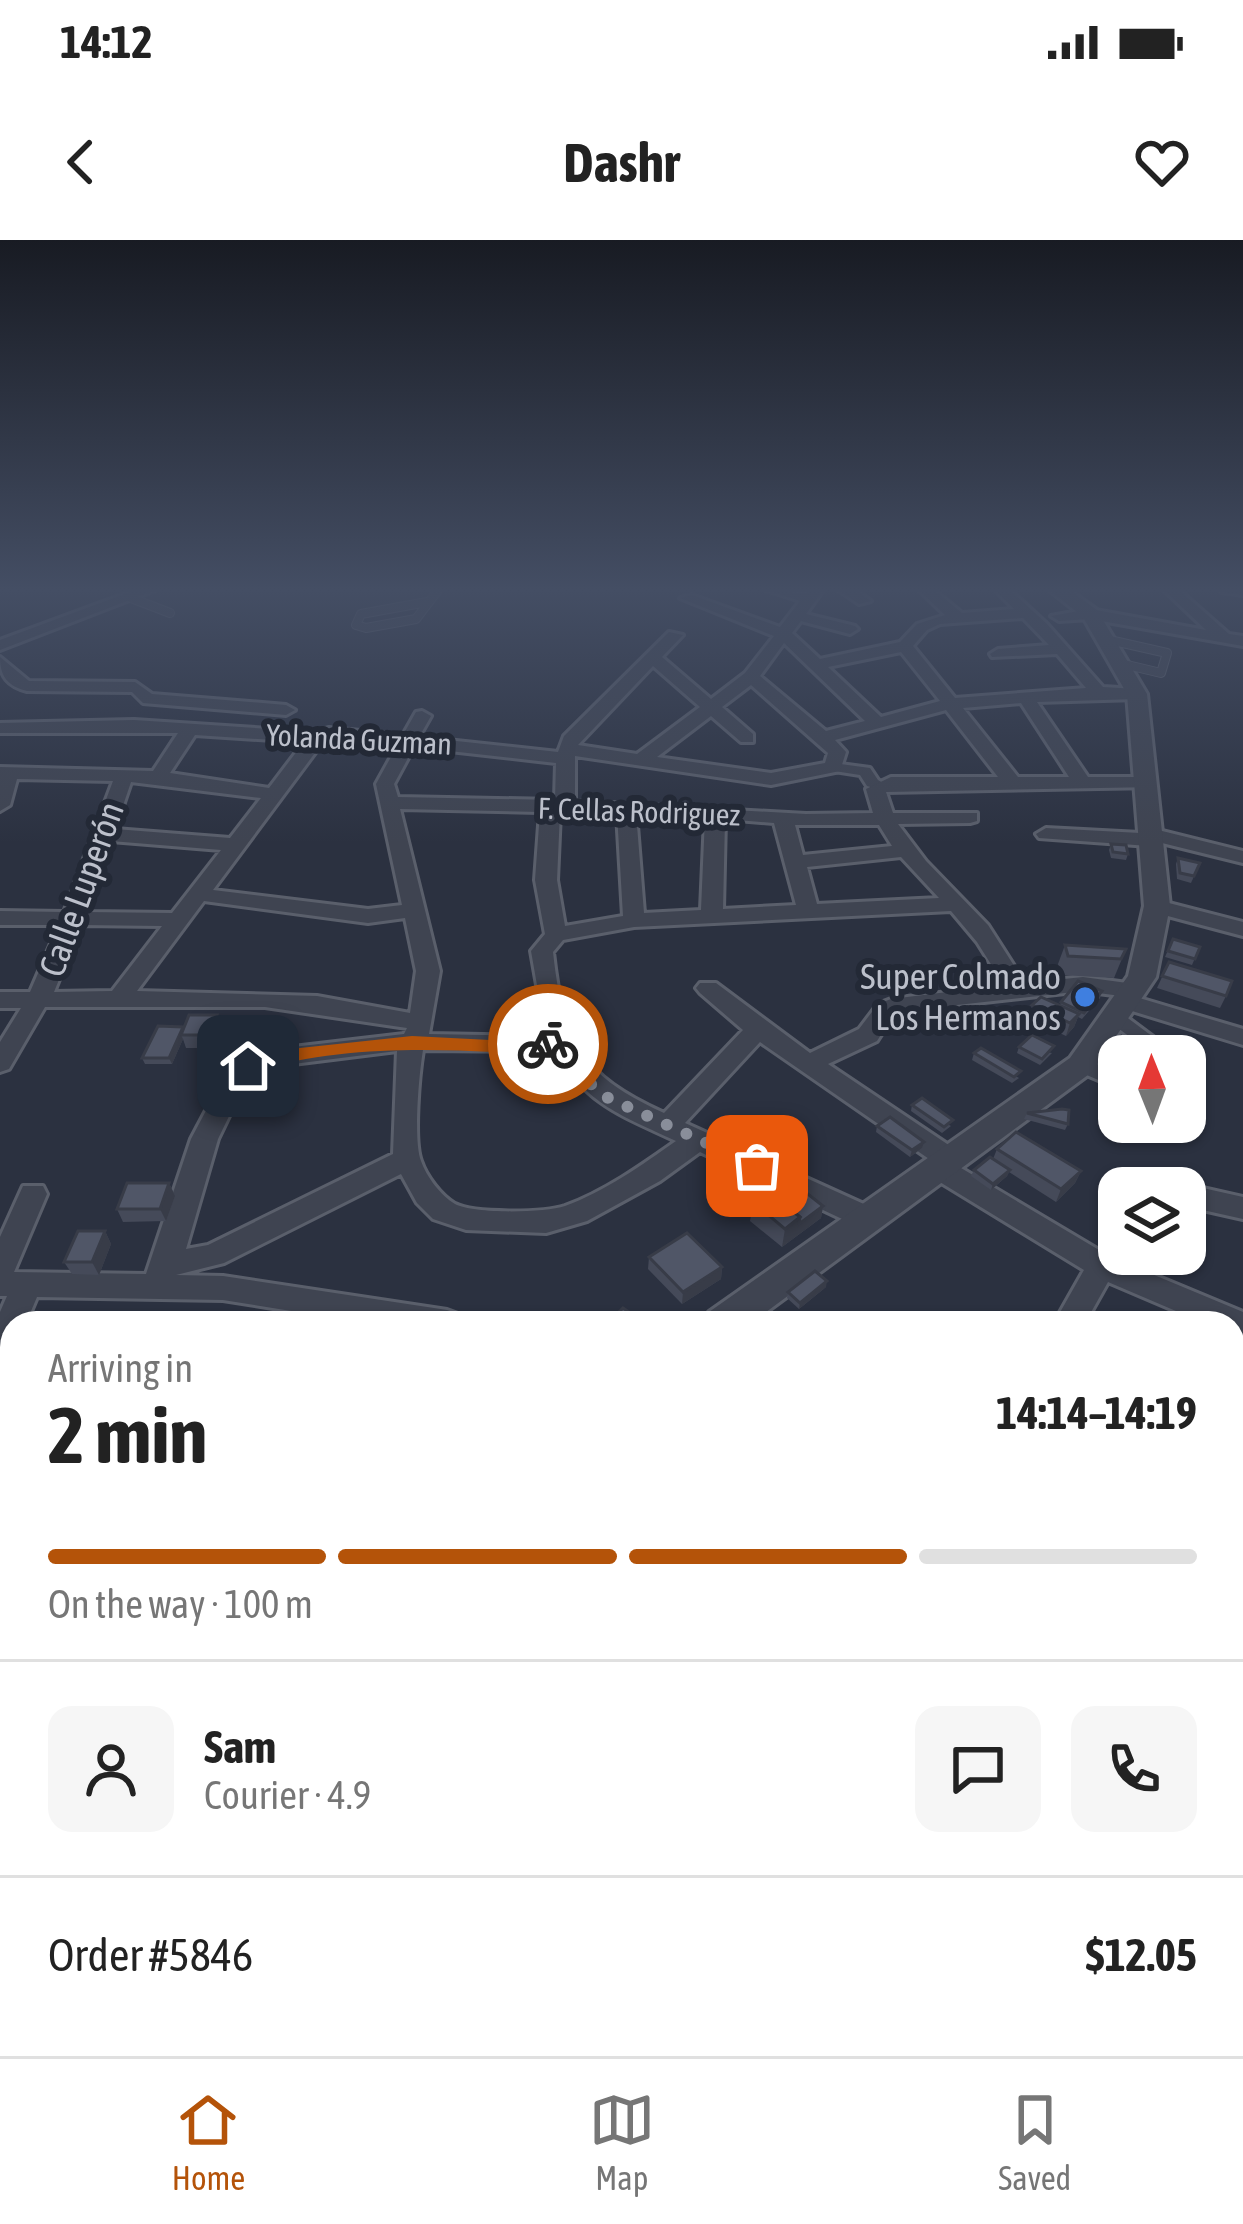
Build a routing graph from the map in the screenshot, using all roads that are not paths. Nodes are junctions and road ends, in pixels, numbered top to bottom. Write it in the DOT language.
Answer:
graph roads {
  1 [pos="10,674"];
  2 [pos="635,674"];
  3 [pos="671,674"];
  4 [pos="753,674"];
  5 [pos="826,674"];
  6 [pos="927,674"];
  7 [pos="1081,674"];
  8 [pos="1111,674"];
  9 [pos="1121,674"];
  10 [pos="751,677"];
  11 [pos="1097,692"];
  12 [pos="142,698"];
  13 [pos="1026,698"];
  14 [pos="950,704"];
  15 [pos="711,708"];
  16 [pos="286,710"];
  17 [pos="121,725"];
  18 [pos="879,725"];
  19 [pos="414,727"];
  20 [pos="0,728"];
  21 [pos="190,729"];
  22 [pos="317,737"];
  23 [pos="825,737"];
  24 [pos="747,738"];
  25 [pos="566,758"];
  26 [pos="641,760"];
  27 [pos="833,767"];
  28 [pos="5,773"];
  29 [pos="124,776"];
  30 [pos="158,778"];
  31 [pos="1010,781"];
  32 [pos="1081,781"];
  33 [pos="1148,783"];
  34 [pos="881,786"];
  35 [pos="277,795"];
  36 [pos="392,803"];
  37 [pos="0,805"];
  38 [pos="558,808"];
  39 [pos="626,808"];
  40 [pos="715,812"];
  41 [pos="970,817"];
  42 [pos="783,819"];
  43 [pos="885,820"];
  44 [pos="100,834"];
  45 [pos="1046,834"];
  46 [pos="1149,837"];
  47 [pos="239,845"];
  48 [pos="903,851"];
  49 [pos="1243,857"];
  50 [pos="795,862"];
  51 [pos="198,894"];
  52 [pos="956,904"];
  53 [pos="1157,906"];
  54 [pos="416,910"];
  55 [pos="808,910"];
  56 [pos="75,916"];
  57 [pos="712,916"];
  58 [pos="0,918"];
  59 [pos="178,920"];
  60 [pos="634,920"];
  61 [pos="1243,929"];
  62 [pos="556,935"];
  63 [pos="708,988"];
  64 [pos="1020,993"];
  65 [pos="0,1000"];
  66 [pos="39,1000"];
  67 [pos="118,1000"];
  68 [pos="1126,1003"];
  69 [pos="758,1029"];
  70 [pos="417,1032"];
  71 [pos="1241,1033"];
  72 [pos="1146,1035"];
  73 [pos="560,1042"];
  74 [pos="812,1062"];
  75 [pos="0,1064"];
  76 [pos="1081,1066"];
  77 [pos="1098,1073"];
  78 [pos="666,1127"];
  79 [pos="698,1140"];
  80 [pos="406,1159"];
  81 [pos="946,1165"];
  82 [pos="33,1194"];
  83 [pos="1206,1200"];
  84 [pos="1243,1208"];
  85 [pos="867,1218"];
  86 [pos="1098,1250"];
  87 [pos="160,1275"];
  88 [pos="1099,1275"];
  89 [pos="1145,1275"];
  90 [pos="10,1280"];
  91 [pos="5,1311"];
  92 [pos="379,1311"];
  93 [pos="739,1311"];
  94 [pos="1076,1311"];
  95 [pos="1214,1311"];
  1 -- 12 [label="street"];
  2 -- 25 [label="street"];
  3 -- 15 [label="street"];
  4 -- 10 [label="street"];
  5 -- 18 [label="street"];
  6 -- 14 [label="street"];
  7 -- 11 [label="street"];
  8 -- 11 [label="street"];
  9 -- 33 [label="street"];
  10 -- 15 [label="street"];
  10 -- 23 [label="street"];
  11 -- 13 [label="street"];
  12 -- 16 [label="street"];
  12 -- 17 [label="street"];
  13 -- 14 [label="street"];
  13 -- 32 [label="street"];
  14 -- 18 [label="street"];
  14 -- 31 [label="street"];
  15 -- 24 [label="street"];
  15 -- 26 [label="street"];
  17 -- 20 [label="street, Yolanda Guzman"];
  17 -- 21 [label="street, Yolanda Guzman"];
  18 -- 23 [label="street"];
  19 -- 22 [label="street, Yolanda Guzman"];
  19 -- 25 [label="street, Yolanda Guzman"];
  19 -- 36 [label="street"];
  21 -- 22 [label="street, Yolanda Guzman"];
  21 -- 30 [label="street"];
  22 -- 35 [label="street"];
  23 -- 27 [label="street"];
  25 -- 26 [label="street, Yolanda Guzman"];
  25 -- 38 [label="street"];
  26 -- 27 [label="street, Yolanda Guzman"];
  27 -- 34 [label="street"];
  28 -- 29 [label="street"];
  28 -- 37 [label="street"];
  29 -- 30 [label="street"];
  29 -- 44 [label="street, Calle Luperón"];
  30 -- 35 [label="street"];
  31 -- 32 [label="street"];
  31 -- 34 [label="street"];
  32 -- 33 [label="street"];
  33 -- 46 [label="street"];
  34 -- 43 [label="street"];
  35 -- 47 [label="street"];
  36 -- 38 [label="street, F. Cellas Rodriguez"];
  36 -- 54 [label="street"];
  38 -- 39 [label="street, F. Cellas Rodriguez"];
  38 -- 62 [label="street"];
  39 -- 40 [label="street, F. Cellas Rodriguez"];
  39 -- 60 [label="street"];
  40 -- 42 [label="street, F. Cellas Rodriguez"];
  40 -- 57 [label="street"];
  41 -- 43 [label="street, F. Cellas Rodriguez"];
  42 -- 43 [label="street, F. Cellas Rodriguez"];
  42 -- 50 [label="street"];
  43 -- 48 [label="street"];
  44 -- 47 [label="street"];
  44 -- 56 [label="street, Calle Luperón"];
  45 -- 46 [label="street"];
  46 -- 49 [label="street"];
  46 -- 53 [label="street"];
  47 -- 51 [label="street"];
  48 -- 50 [label="street"];
  48 -- 52 [label="street"];
  50 -- 55 [label="street"];
  51 -- 54 [label="street"];
  51 -- 59 [label="street"];
  52 -- 55 [label="street"];
  52 -- 64 [label="street"];
  53 -- 61 [label="street"];
  53 -- 68 [label="street"];
  54 -- 70 [label="street"];
  55 -- 57 [label="street"];
  56 -- 58 [label="street"];
  56 -- 59 [label="street"];
  56 -- 66 [label="street, Calle Luperón"];
  57 -- 60 [label="street"];
  59 -- 67 [label="street"];
  60 -- 62 [label="street"];
  62 -- 73 [label="street"];
  63 -- 69 [label="street"];
  64 -- 68 [label="street"];
  64 -- 74 [label="street"];
  65 -- 66 [label="street"];
  66 -- 67 [label="street"];
  66 -- 75 [label="street, Calle Luperón"];
  67 -- 70 [label="street"];
  68 -- 71 [label="street"];
  68 -- 72 [label="lane"];
  68 -- 76 [label="street"];
  69 -- 74 [label="street"];
  69 -- 78 [label="street"];
  70 -- 73 [label="street"];
  70 -- 80 [label="street"];
  70 -- 87 [label="street"];
  73 -- 78 [label="street"];
  74 -- 81 [label="street"];
  76 -- 77 [label="lane"];
  76 -- 81 [label="street"];
  78 -- 79 [label="street"];
  79 -- 80 [label="street"];
  79 -- 85 [label="street"];
  80 -- 87 [label="street"];
  81 -- 85 [label="street"];
  81 -- 86 [label="street"];
  82 -- 90 [label="street"];
  83 -- 84 [label="street"];
  85 -- 93 [label="street"];
  87 -- 90 [label="street"];
  87 -- 92 [label="street"];
  88 -- 94 [label="street"];
  89 -- 95 [label="street"];
  90 -- 91 [label="street"];
}
